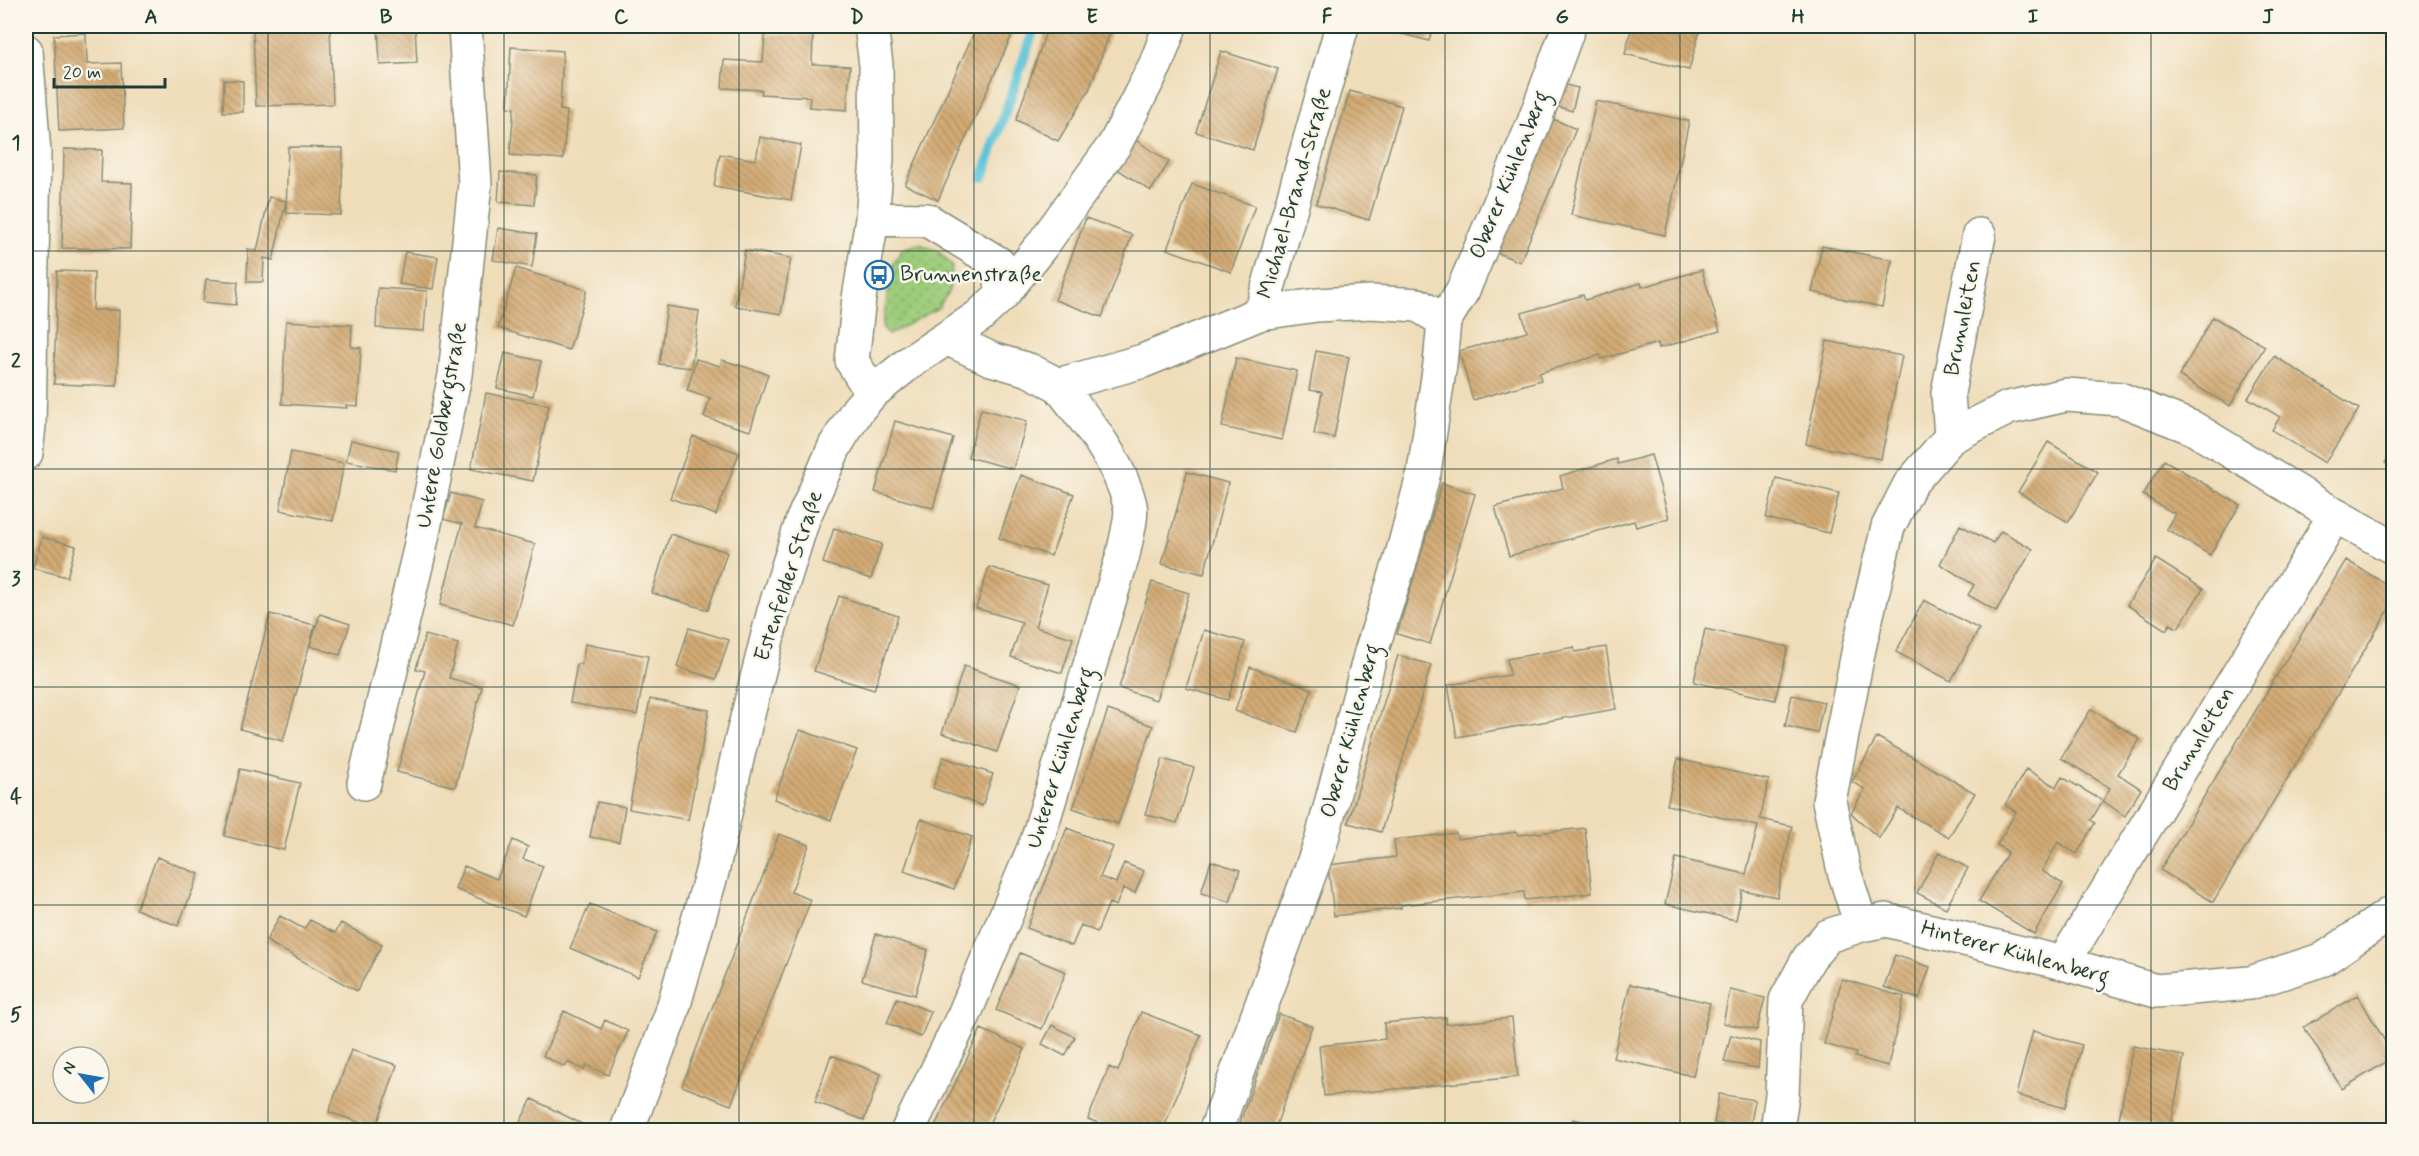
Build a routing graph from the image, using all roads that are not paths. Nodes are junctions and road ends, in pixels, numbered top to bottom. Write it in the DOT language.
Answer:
graph roads {
  1 [pos="465,26"];
  2 [pos="871,26"];
  3 [pos="1170,26"];
  4 [pos="1342,26"];
  5 [pos="1569,26"];
  6 [pos="26,51"];
  7 [pos="872,219"];
  8 [pos="1979,235"];
  9 [pos="1003,294"];
  10 [pos="1261,314"];
  11 [pos="1444,321"];
  12 [pos="947,338"];
  13 [pos="1058,385"];
  14 [pos="872,393"];
  15 [pos="1951,437"];
  16 [pos="26,453"];
  17 [pos="2335,515"];
  18 [pos="2394,548"];
  19 [pos="364,783"];
  20 [pos="2394,911"];
  21 [pos="1861,925"];
  22 [pos="2063,963"];
  23 [pos="627,1131"];
  24 [pos="908,1131"];
  25 [pos="1216,1131"];
  26 [pos="1777,1131"];
  1 -- 19 [label="street, Untere Goldbergstraße"];
  2 -- 7 [label="street"];
  3 -- 9 [label="street, Estenfelder Straße"];
  4 -- 10 [label="street, Michael-Brand-Straße"];
  5 -- 11 [label="street, Oberer Kühlenberg"];
  6 -- 16 [label="street"];
  7 -- 9 [label="street"];
  7 -- 14 [label="street"];
  8 -- 15 [label="street, Brunnleiten"];
  9 -- 12 [label="street, Estenfelder Straße"];
  10 -- 11 [label="street"];
  10 -- 13 [label="street, Michael-Brand-Straße"];
  11 -- 25 [label="street, Oberer Kühlenberg"];
  12 -- 13 [label="street"];
  12 -- 14 [label="street, Estenfelder Straße"];
  13 -- 24 [label="street, Unterer Kühlenberg"];
  14 -- 23 [label="street, Estenfelder Straße"];
  15 -- 17 [label="street"];
  15 -- 21 [label="street"];
  17 -- 18 [label="street"];
  17 -- 22 [label="street, Brunnleiten"];
  20 -- 22 [label="street, Hinterer Kühlenberg"];
  21 -- 22 [label="street, Hinterer Kühlenberg"];
  21 -- 26 [label="street, Hinterer Kühlenberg"];
}
